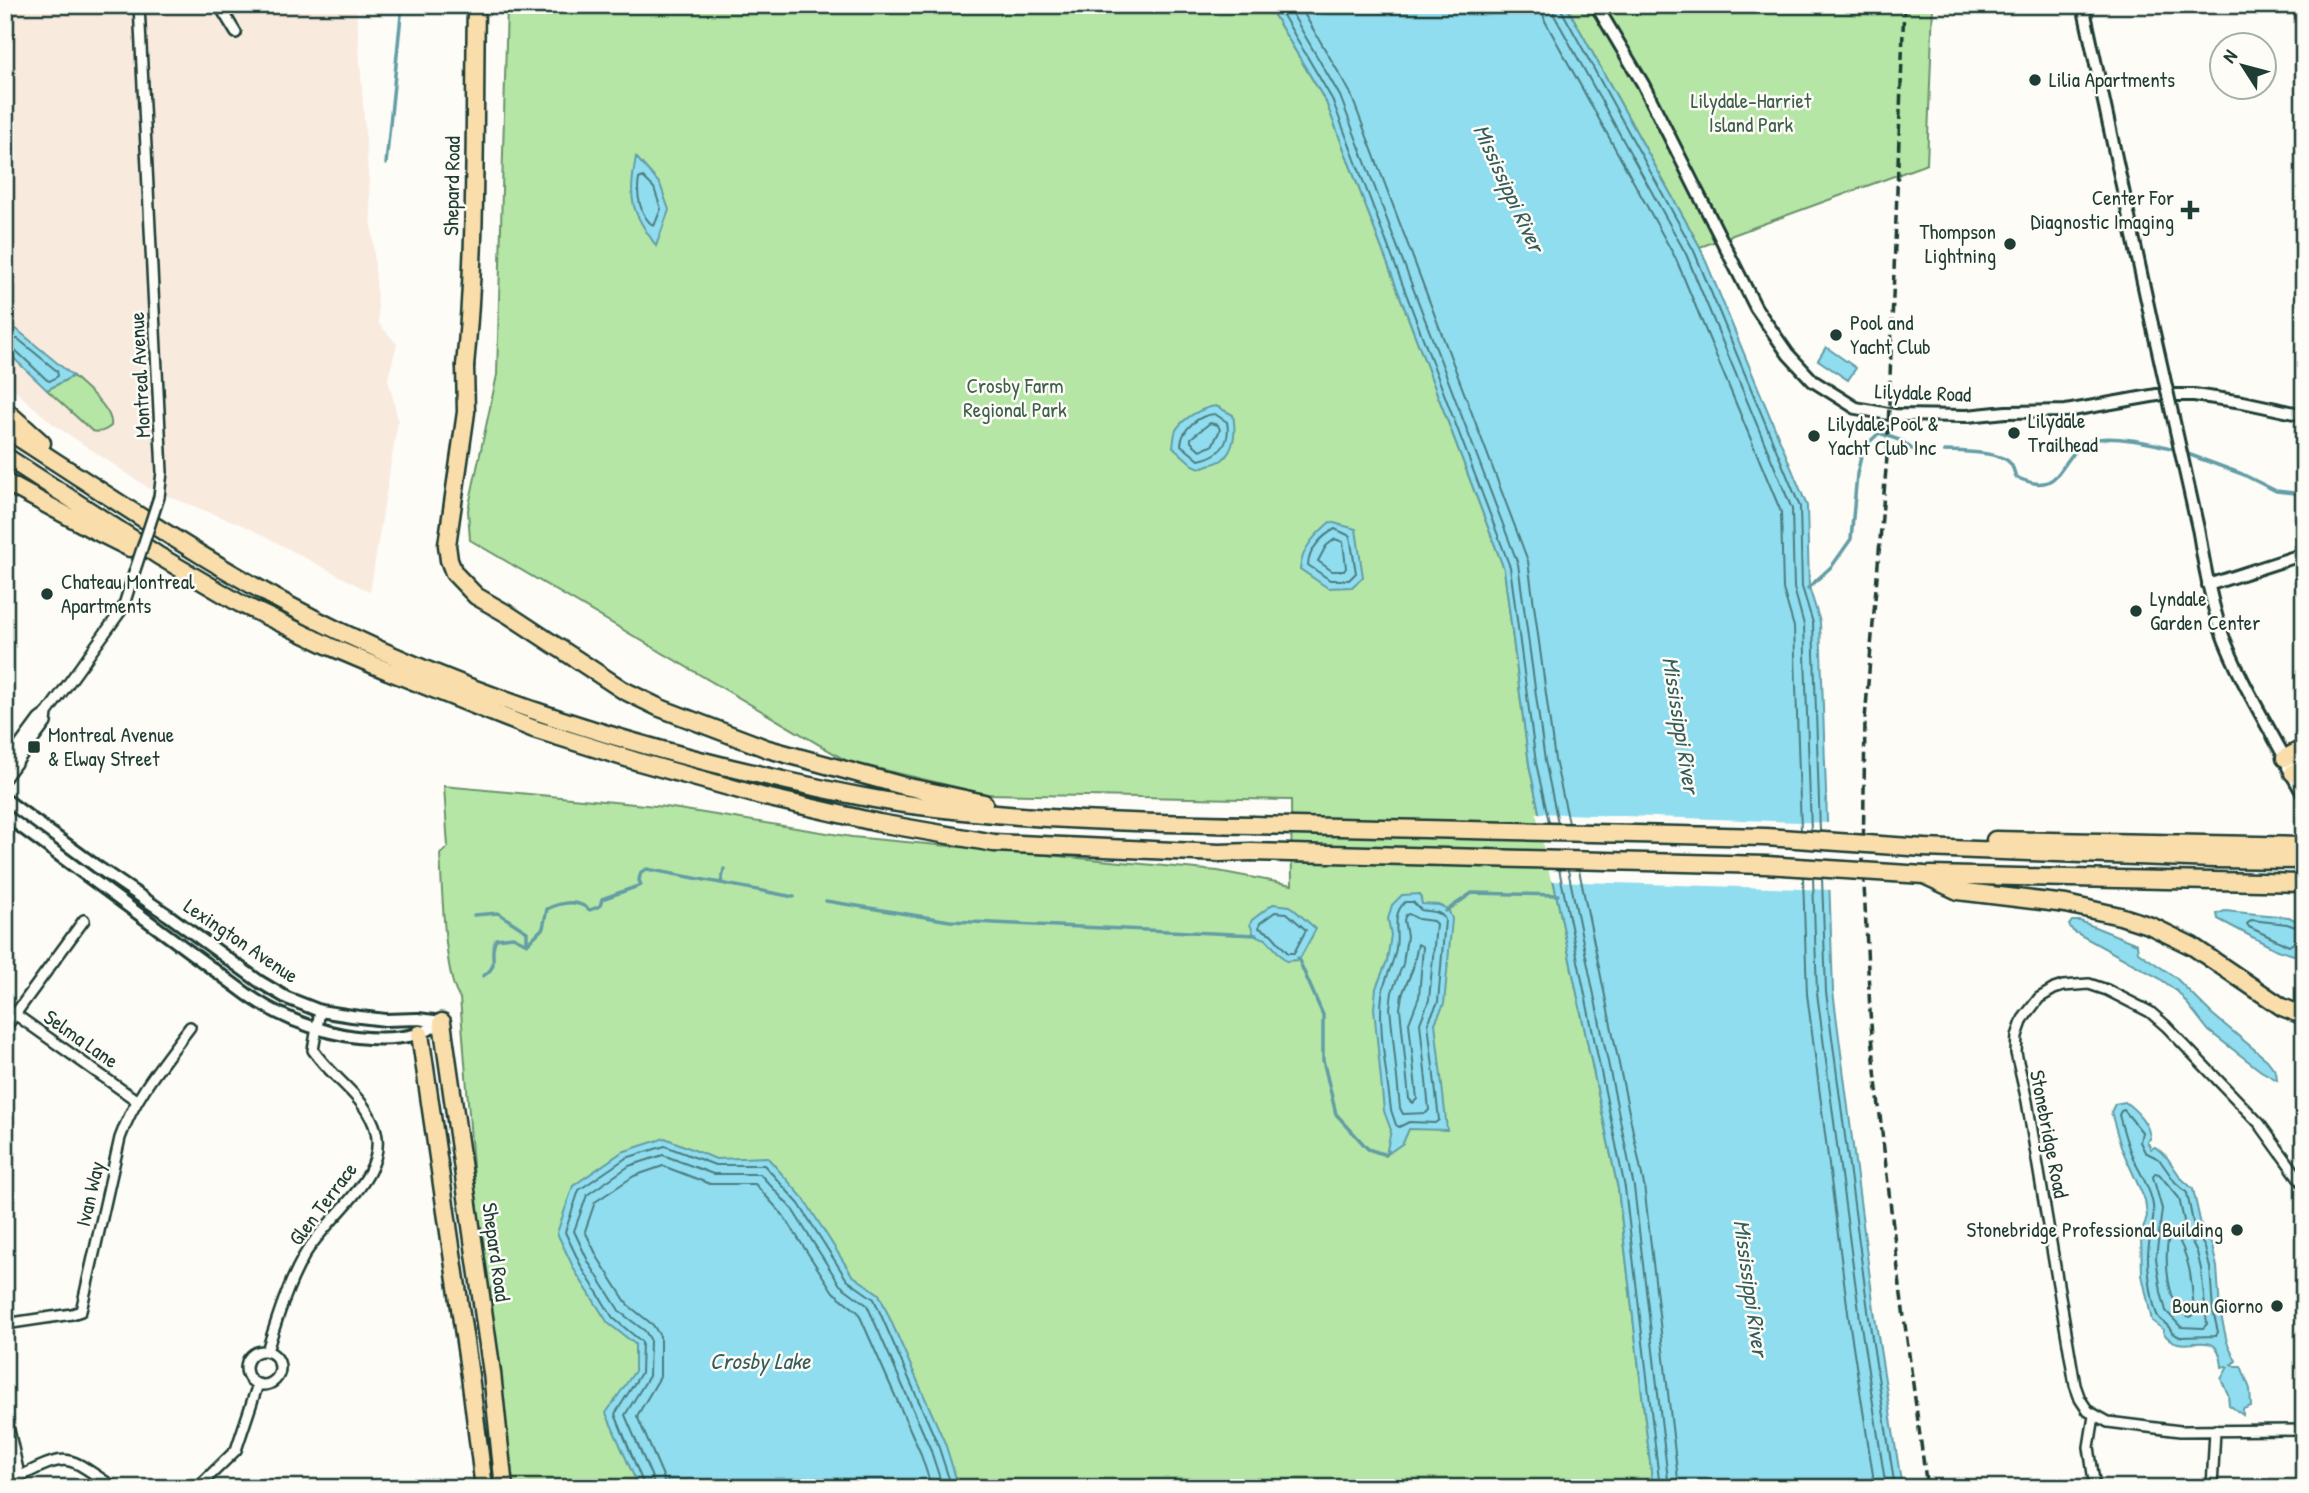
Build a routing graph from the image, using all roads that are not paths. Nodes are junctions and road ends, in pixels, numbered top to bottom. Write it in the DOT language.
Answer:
graph roads {
  1 [pos="139,5"];
  2 [pos="219,5"];
  3 [pos="476,5"];
  4 [pos="1595,5"];
  5 [pos="2083,5"];
  6 [pos="236,33"];
  7 [pos="5,410"];
  8 [pos="2304,415"];
  9 [pos="5,429"];
  10 [pos="5,456"];
  11 [pos="74,474"];
  12 [pos="5,482"];
  13 [pos="2304,554"];
  14 [pos="2208,585"];
  15 [pos="213,587"];
  16 [pos="47,713"];
  17 [pos="2304,748"];
  18 [pos="2285,758"];
  19 [pos="5,765"];
  20 [pos="2298,770"];
  21 [pos="5,778"];
  22 [pos="5,788"];
  23 [pos="2304,794"];
  24 [pos="6,801"];
  25 [pos="5,815"];
  26 [pos="1023,815"];
  27 [pos="2304,846"];
  28 [pos="1945,849"];
  29 [pos="2304,860"];
  30 [pos="1924,875"];
  31 [pos="2304,883"];
  32 [pos="84,920"];
  33 [pos="5,1007"];
  34 [pos="320,1010"];
  35 [pos="15,1014"];
  36 [pos="2304,1016"];
  37 [pos="442,1022"];
  38 [pos="190,1027"];
  39 [pos="5,1028"];
  40 [pos="316,1028"];
  41 [pos="421,1034"];
  42 [pos="136,1100"];
  43 [pos="2304,1185"];
  44 [pos="5,1324"];
  45 [pos="267,1351"];
  46 [pos="258,1384"];
  47 [pos="5,1412"];
  48 [pos="2094,1416"];
  49 [pos="2215,1430"];
  50 [pos="2304,1430"];
  51 [pos="19,1477"];
  52 [pos="22,1488"];
  53 [pos="115,1488"];
  54 [pos="197,1488"];
  55 [pos="484,1488"];
  56 [pos="504,1488"];
  57 [pos="2095,1488"];
  58 [pos="2212,1488"];
  1 -- 16 [label="street, Montreal Avenue, bridge"];
  2 -- 6 [label="street"];
  3 -- 26 [label="highway, Shepard Road"];
  4 -- 8 [label="street, Lilydale Road"];
  5 -- 14 [label="street, bridge"];
  7 -- 11 [label="highway"];
  9 -- 11 [label="highway"];
  10 -- 15 [label="highway"];
  11 -- 26 [label="highway"];
  12 -- 15 [label="highway"];
  13 -- 14 [label="street"];
  14 -- 18 [label="street"];
  15 -- 30 [label="highway, bridge"];
  16 -- 19 [label="street, Montreal Avenue"];
  16 -- 21 [label="street, Montreal Avenue"];
  17 -- 18 [label="highway"];
  18 -- 20 [label="main road"];
  20 -- 23 [label="main road"];
  22 -- 24 [label="street"];
  24 -- 34 [label="street, Lexington Avenue"];
  25 -- 40 [label="street, Lexington Avenue"];
  26 -- 28 [label="highway, bridge"];
  27 -- 28 [label="highway"];
  28 -- 29 [label="highway"];
  30 -- 31 [label="highway"];
  30 -- 36 [label="highway"];
  32 -- 35 [label="street"];
  33 -- 35 [label="street, Selma Lane"];
  34 -- 37 [label="street, Lexington Avenue"];
  34 -- 40 [label="street, Glen Terrace"];
  35 -- 39 [label="street"];
  35 -- 42 [label="street, Selma Lane"];
  37 -- 41 [label="street, Lexington Avenue"];
  37 -- 56 [label="highway, Shepard Road"];
  38 -- 42 [label="street, Ivan Way"];
  40 -- 41 [label="street, Lexington Avenue"];
  40 -- 45 [label="street, Glen Terrace"];
  41 -- 55 [label="highway, Shepard Road"];
  42 -- 44 [label="street, Ivan Way"];
  43 -- 48 [label="street, Stonebridge Road"];
  45 -- 46 [label="street, Glen Terrace"];
  45 -- 46 [label="street"];
  46 -- 54 [label="street"];
  47 -- 51 [label="street"];
  48 -- 49 [label="street"];
  48 -- 57 [label="street"];
  49 -- 50 [label="street"];
  49 -- 58 [label="street"];
  51 -- 52 [label="street"];
  51 -- 53 [label="street"];
}
